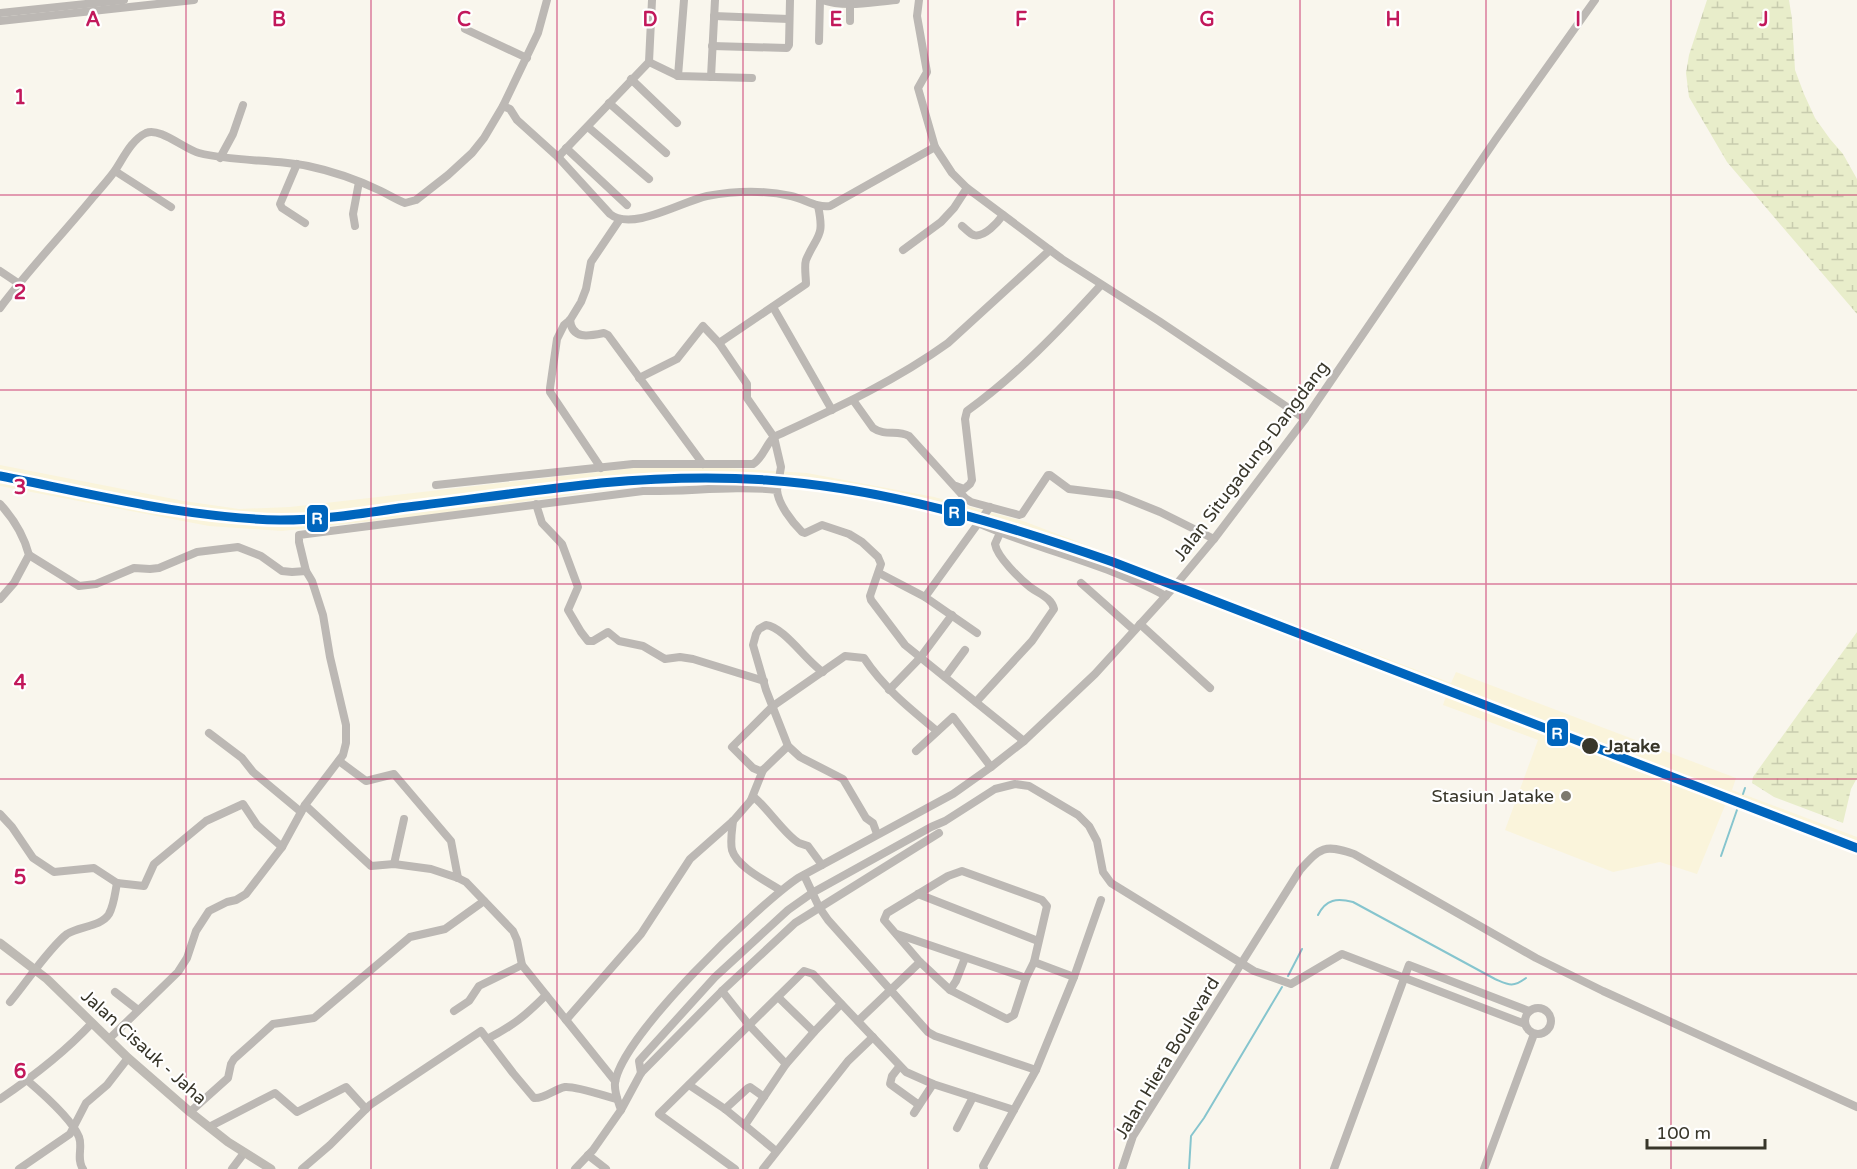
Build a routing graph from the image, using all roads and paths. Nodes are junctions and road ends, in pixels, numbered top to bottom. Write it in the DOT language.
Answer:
graph roads {
  1 [pos="124,0"];
  2 [pos="194,0"];
  3 [pos="547,0"];
  4 [pos="652,0"];
  5 [pos="684,0"];
  6 [pos="715,0"];
  7 [pos="790,0"];
  8 [pos="821,0"];
  9 [pos="896,0"];
  10 [pos="919,0"];
  11 [pos="1595,0"];
  12 [pos="850,5"];
  13 [pos="0,13"];
  14 [pos="714,15"];
  15 [pos="789,19"];
  16 [pos="0,21"];
  17 [pos="850,21"];
  18 [pos="465,29"];
  19 [pos="819,42"];
  20 [pos="712,46"];
  21 [pos="526,58"];
  22 [pos="649,62"];
  23 [pos="678,76"];
  24 [pos="711,77"];
  25 [pos="752,78"];
  26 [pos="632,79"];
  27 [pos="609,103"];
  28 [pos="243,105"];
  29 [pos="503,106"];
  30 [pos="677,123"];
  31 [pos="588,127"];
  32 [pos="936,147"];
  33 [pos="566,148"];
  34 [pos="666,153"];
  35 [pos="558,157"];
  36 [pos="220,158"];
  37 [pos="297,164"];
  38 [pos="115,171"];
  39 [pos="649,179"];
  40 [pos="359,182"];
  41 [pos="967,188"];
  42 [pos="627,205"];
  43 [pos="818,206"];
  44 [pos="171,207"];
  45 [pos="1003,215"];
  46 [pos="620,219"];
  47 [pos="305,223"];
  48 [pos="356,225"];
  49 [pos="962,226"];
  50 [pos="903,250"];
  51 [pos="1050,250"];
  52 [pos="0,271"];
  53 [pos="18,284"];
  54 [pos="1101,285"];
  55 [pos="773,307"];
  56 [pos="0,308"];
  57 [pos="570,320"];
  58 [pos="719,343"];
  59 [pos="639,378"];
  60 [pos="853,400"];
  61 [pos="832,410"];
  62 [pos="1305,419"];
  63 [pos="774,436"];
  64 [pos="703,464"];
  65 [pos="601,468"];
  66 [pos="436,485"];
  67 [pos="954,485"];
  68 [pos="777,490"];
  69 [pos="0,504"];
  70 [pos="536,504"];
  71 [pos="990,507"];
  72 [pos="978,523"];
  73 [pos="1000,533"];
  74 [pos="1214,539"];
  75 [pos="29,555"];
  76 [pos="306,571"];
  77 [pos="879,573"];
  78 [pos="1081,583"];
  79 [pos="1166,596"];
  80 [pos="925,597"];
  81 [pos="0,599"];
  82 [pos="952,615"];
  83 [pos="1137,627"];
  84 [pos="977,633"];
  85 [pos="964,650"];
  86 [pos="920,658"];
  87 [pos="823,672"];
  88 [pos="945,677"];
  89 [pos="764,681"];
  90 [pos="1210,688"];
  91 [pos="889,690"];
  92 [pos="976,702"];
  93 [pos="772,706"];
  94 [pos="937,731"];
  95 [pos="209,733"];
  96 [pos="1023,741"];
  97 [pos="788,746"];
  98 [pos="916,751"];
  99 [pos="339,761"];
  100 [pos="991,767"];
  101 [pos="763,770"];
  102 [pos="750,801"];
  103 [pos="303,809"];
  104 [pos="0,813"];
  105 [pos="404,819"];
  106 [pos="733,821"];
  107 [pos="939,832"];
  108 [pos="878,834"];
  109 [pos="282,847"];
  110 [pos="394,864"];
  111 [pos="822,865"];
  112 [pos="804,875"];
  113 [pos="458,878"];
  114 [pos="117,883"];
  115 [pos="780,890"];
  116 [pos="812,893"];
  117 [pos="918,894"];
  118 [pos="1101,900"];
  119 [pos="484,901"];
  120 [pos="819,907"];
  121 [pos="897,934"];
  122 [pos="1038,941"];
  123 [pos="0,944"];
  124 [pos="965,958"];
  125 [pos="920,962"];
  126 [pos="1034,962"];
  127 [pos="1242,964"];
  128 [pos="522,965"];
  129 [pos="35,971"];
  130 [pos="1074,976"];
  131 [pos="1405,977"];
  132 [pos="1026,978"];
  133 [pos="950,990"];
  134 [pos="722,991"];
  135 [pos="891,991"];
  136 [pos="115,992"];
  137 [pos="546,995"];
  138 [pos="778,997"];
  139 [pos="10,1002"];
  140 [pos="841,1004"];
  141 [pos="138,1010"];
  142 [pos="454,1011"];
  143 [pos="1529,1011"];
  144 [pos="566,1020"];
  145 [pos="858,1021"];
  146 [pos="92,1023"];
  147 [pos="1525,1024"];
  148 [pos="749,1025"];
  149 [pos="814,1032"];
  150 [pos="1534,1034"];
  151 [pos="873,1037"];
  152 [pos="109,1039"];
  153 [pos="487,1039"];
  154 [pos="628,1052"];
  155 [pos="128,1058"];
  156 [pos="639,1061"];
  157 [pos="786,1064"];
  158 [pos="648,1067"];
  159 [pos="899,1067"];
  160 [pos="1036,1070"];
  161 [pos="641,1073"];
  162 [pos="28,1081"];
  163 [pos="615,1082"];
  164 [pos="933,1084"];
  165 [pos="690,1085"];
  166 [pos="764,1096"];
  167 [pos="973,1097"];
  168 [pos="0,1099"];
  169 [pos="617,1099"];
  170 [pos="919,1105"];
  171 [pos="1857,1107"];
  172 [pos="366,1109"];
  173 [pos="725,1109"];
  174 [pos="621,1110"];
  175 [pos="1014,1110"];
  176 [pos="190,1112"];
  177 [pos="914,1113"];
  178 [pos="745,1125"];
  179 [pos="209,1127"];
  180 [pos="957,1128"];
  181 [pos="74,1129"];
  182 [pos="776,1151"];
  183 [pos="244,1153"];
  184 [pos="588,1155"];
  185 [pos="19,1169"];
  186 [pos="83,1169"];
  187 [pos="232,1169"];
  188 [pos="271,1169"];
  189 [pos="302,1169"];
  190 [pos="575,1169"];
  191 [pos="606,1169"];
  192 [pos="735,1169"];
  193 [pos="763,1169"];
  194 [pos="984,1169"];
  195 [pos="1122,1169"];
  196 [pos="1334,1169"];
  197 [pos="1484,1169"];
  1 -- 13 [label="street"];
  2 -- 16 [label="street"];
  3 -- 21 [label="street"];
  4 -- 22 [label="street"];
  5 -- 23 [label="street"];
  6 -- 14 [label="street"];
  7 -- 15 [label="street"];
  8 -- 12 [label="street"];
  8 -- 19 [label="street"];
  9 -- 12 [label="street"];
  10 -- 32 [label="street"];
  11 -- 62 [label="street, Jalan Situgadung-Dangdang"];
  12 -- 17 [label="street"];
  14 -- 15 [label="street"];
  14 -- 20 [label="street"];
  15 -- 20 [label="street"];
  18 -- 21 [label="street"];
  20 -- 24 [label="street"];
  21 -- 29 [label="street"];
  22 -- 23 [label="street"];
  22 -- 26 [label="street"];
  23 -- 24 [label="street"];
  24 -- 25 [label="street"];
  26 -- 27 [label="street"];
  26 -- 30 [label="street"];
  27 -- 31 [label="street"];
  27 -- 34 [label="street"];
  28 -- 36 [label="street"];
  29 -- 35 [label="street"];
  29 -- 40 [label="street"];
  31 -- 33 [label="street"];
  31 -- 39 [label="street"];
  32 -- 41 [label="street"];
  32 -- 43 [label="street"];
  33 -- 35 [label="street"];
  33 -- 42 [label="street"];
  35 -- 46 [label="street"];
  36 -- 37 [label="street"];
  36 -- 38 [label="street"];
  37 -- 40 [label="street"];
  37 -- 47 [label="street"];
  38 -- 44 [label="street"];
  38 -- 53 [label="street"];
  40 -- 48 [label="street"];
  41 -- 45 [label="street"];
  41 -- 50 [label="street"];
  43 -- 46 [label="street"];
  43 -- 55 [label="street"];
  45 -- 49 [label="street"];
  45 -- 51 [label="street"];
  46 -- 57 [label="street"];
  51 -- 54 [label="street"];
  51 -- 60 [label="street"];
  52 -- 53 [label="street"];
  53 -- 56 [label="street"];
  54 -- 62 [label="street"];
  54 -- 67 [label="street"];
  55 -- 58 [label="street"];
  55 -- 61 [label="street"];
  57 -- 59 [label="street"];
  57 -- 65 [label="street"];
  58 -- 59 [label="street"];
  58 -- 63 [label="street"];
  59 -- 64 [label="street"];
  60 -- 61 [label="street"];
  60 -- 67 [label="street"];
  61 -- 63 [label="street"];
  62 -- 74 [label="street, Jalan Situgadung-Dangdang"];
  63 -- 64 [label="street"];
  63 -- 68 [label="street"];
  64 -- 65 [label="street"];
  65 -- 66 [label="street"];
  67 -- 71 [label="street"];
  68 -- 70 [label="street"];
  68 -- 77 [label="street"];
  69 -- 75 [label="street"];
  70 -- 76 [label="street"];
  70 -- 89 [label="street"];
  71 -- 72 [label="street"];
  71 -- 74 [label="street"];
  72 -- 73 [label="street"];
  72 -- 80 [label="street"];
  73 -- 79 [label="street"];
  73 -- 92 [label="street"];
  74 -- 79 [label="street, Jalan Situgadung-Dangdang"];
  75 -- 76 [label="street"];
  75 -- 81 [label="street"];
  76 -- 99 [label="street"];
  77 -- 80 [label="street"];
  77 -- 86 [label="street"];
  78 -- 83 [label="street"];
  79 -- 83 [label="street, Jalan Situgadung-Dangdang"];
  80 -- 82 [label="street"];
  82 -- 84 [label="street"];
  82 -- 86 [label="street"];
  83 -- 90 [label="street"];
  83 -- 96 [label="street, Jalan Situgadung-Dangdang"];
  85 -- 88 [label="street"];
  86 -- 88 [label="street"];
  86 -- 91 [label="street"];
  87 -- 89 [label="street"];
  87 -- 91 [label="street"];
  87 -- 93 [label="street"];
  88 -- 92 [label="street"];
  89 -- 93 [label="street"];
  91 -- 94 [label="street"];
  92 -- 96 [label="street"];
  93 -- 97 [label="street"];
  93 -- 101 [label="street"];
  94 -- 98 [label="street"];
  94 -- 100 [label="street"];
  95 -- 103 [label="street"];
  96 -- 100 [label="street, Jalan Situgadung-Dangdang"];
  97 -- 101 [label="street"];
  97 -- 108 [label="street"];
  99 -- 103 [label="street"];
  99 -- 113 [label="street"];
  100 -- 108 [label="street, Jalan Situgadung-Dangdang"];
  101 -- 102 [label="street"];
  102 -- 106 [label="street"];
  102 -- 111 [label="street"];
  103 -- 109 [label="street"];
  103 -- 110 [label="street"];
  104 -- 114 [label="street"];
  105 -- 110 [label="street"];
  106 -- 115 [label="street"];
  106 -- 144 [label="street"];
  107 -- 120 [label="street"];
  108 -- 111 [label="street, Jalan Situgadung-Dangdang"];
  109 -- 114 [label="street"];
  109 -- 141 [label="street"];
  110 -- 113 [label="street"];
  111 -- 112 [label="street, Jalan Situgadung-Dangdang"];
  112 -- 115 [label="street, Jalan Situgadung-Dangdang"];
  112 -- 116 [label="street"];
  113 -- 119 [label="street"];
  114 -- 129 [label="street"];
  115 -- 154 [label="street, Jalan Situgadung-Dangdang"];
  116 -- 120 [label="street"];
  116 -- 127 [label="street"];
  116 -- 156 [label="street"];
  117 -- 121 [label="street"];
  117 -- 122 [label="street"];
  117 -- 122 [label="street"];
  118 -- 130 [label="street"];
  119 -- 128 [label="street"];
  119 -- 176 [label="street"];
  120 -- 134 [label="street"];
  120 -- 135 [label="street"];
  121 -- 124 [label="street"];
  121 -- 125 [label="street"];
  122 -- 126 [label="street"];
  123 -- 129 [label="main road, Jalan Cisauk - Jaha"];
  124 -- 132 [label="street"];
  124 -- 133 [label="street"];
  125 -- 133 [label="street"];
  125 -- 135 [label="street"];
  126 -- 130 [label="street"];
  126 -- 132 [label="street"];
  127 -- 131 [label="street"];
  127 -- 171 [label="street, Jalan Hiera Boulevard"];
  127 -- 195 [label="street, Jalan Hiera Boulevard"];
  128 -- 137 [label="street"];
  128 -- 142 [label="street"];
  129 -- 139 [label="street"];
  129 -- 146 [label="main road, Jalan Cisauk - Jaha"];
  130 -- 160 [label="street"];
  131 -- 143 [label="street"];
  131 -- 147 [label="street"];
  131 -- 196 [label="street"];
  132 -- 133 [label="street"];
  134 -- 148 [label="street"];
  134 -- 158 [label="street"];
  135 -- 145 [label="street"];
  135 -- 160 [label="street"];
  136 -- 141 [label="street"];
  137 -- 144 [label="street"];
  137 -- 153 [label="street"];
  138 -- 140 [label="street"];
  138 -- 148 [label="street"];
  138 -- 149 [label="street"];
  140 -- 145 [label="street"];
  140 -- 149 [label="street"];
  141 -- 152 [label="street"];
  143 -- 147 [label="street"];
  143 -- 150 [label="street"];
  144 -- 163 [label="street"];
  145 -- 151 [label="street"];
  146 -- 152 [label="main road, Jalan Cisauk - Jaha"];
  146 -- 162 [label="street"];
  147 -- 150 [label="street"];
  148 -- 157 [label="street"];
  148 -- 165 [label="street"];
  149 -- 157 [label="street"];
  150 -- 197 [label="street"];
  151 -- 159 [label="street"];
  151 -- 182 [label="street"];
  152 -- 155 [label="main road, Jalan Cisauk - Jaha"];
  153 -- 169 [label="street"];
  153 -- 172 [label="street"];
  154 -- 156 [label="street"];
  154 -- 163 [label="street, Jalan Situgadung-Dangdang"];
  155 -- 176 [label="main road, Jalan Cisauk - Jaha"];
  155 -- 181 [label="street"];
  156 -- 158 [label="street"];
  156 -- 161 [label="street"];
  157 -- 166 [label="street"];
  158 -- 161 [label="street"];
  159 -- 164 [label="street"];
  159 -- 170 [label="street"];
  160 -- 175 [label="street"];
  161 -- 174 [label="street"];
  162 -- 168 [label="street"];
  162 -- 181 [label="street"];
  163 -- 169 [label="street, Jalan Situgadung-Dangdang"];
  164 -- 167 [label="street"];
  164 -- 170 [label="street"];
  165 -- 173 [label="street"];
  165 -- 192 [label="street"];
  166 -- 173 [label="street"];
  166 -- 178 [label="street"];
  167 -- 175 [label="street"];
  167 -- 180 [label="street"];
  169 -- 174 [label="street, Jalan Situgadung-Dangdang"];
  170 -- 177 [label="street"];
  172 -- 179 [label="street"];
  172 -- 189 [label="street"];
  173 -- 178 [label="street"];
  174 -- 184 [label="street"];
  175 -- 194 [label="street"];
  176 -- 179 [label="main road, Jalan Cisauk - Jaha"];
  178 -- 182 [label="street"];
  179 -- 183 [label="main road, Jalan Cisauk - Jaha"];
  181 -- 185 [label="street"];
  181 -- 186 [label="street"];
  182 -- 193 [label="street"];
  183 -- 187 [label="street"];
  183 -- 188 [label="main road, Jalan Cisauk - Jaha"];
  184 -- 190 [label="street"];
  184 -- 191 [label="street"];
}
